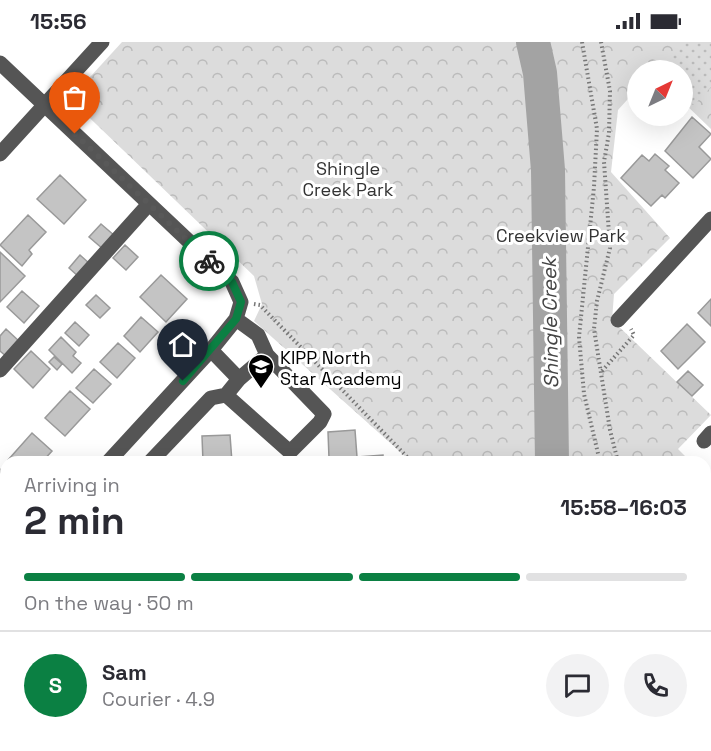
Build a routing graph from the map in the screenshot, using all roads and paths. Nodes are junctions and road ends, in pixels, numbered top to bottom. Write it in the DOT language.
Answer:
graph roads {
  1 [pos="102,42"];
  2 [pos="582,42"];
  3 [pos="601,42"];
  4 [pos="0,63"];
  5 [pos="45,105"];
  6 [pos="0,154"];
  7 [pos="148,205"];
  8 [pos="711,219"];
  9 [pos="241,302"];
  10 [pos="621,317"];
  11 [pos="236,319"];
  12 [pos="211,350"];
  13 [pos="267,355"];
  14 [pos="0,370"];
  15 [pos="601,372"];
  16 [pos="239,379"];
  17 [pos="226,395"];
  18 [pos="116,456"];
  19 [pos="156,456"];
  20 [pos="406,456"];
  21 [pos="599,456"];
  22 [pos="617,456"];
  1 -- 5 [label="street"];
  2 -- 21 [label="path"];
  3 -- 15 [label="path"];
  4 -- 5 [label="street"];
  5 -- 6 [label="street"];
  5 -- 7 [label="street"];
  7 -- 9 [label="street"];
  7 -- 14 [label="street"];
  8 -- 10 [label="street"];
  9 -- 11 [label="street"];
  9 -- 20 [label="path"];
  10 -- 15 [label="path"];
  11 -- 12 [label="street"];
  11 -- 13 [label="street"];
  12 -- 16 [label="street"];
  12 -- 18 [label="street"];
  13 -- 16 [label="street"];
  13 -- 17 [label="street"];
  15 -- 22 [label="path"];
  16 -- 17 [label="street"];
  17 -- 19 [label="street"];
}
